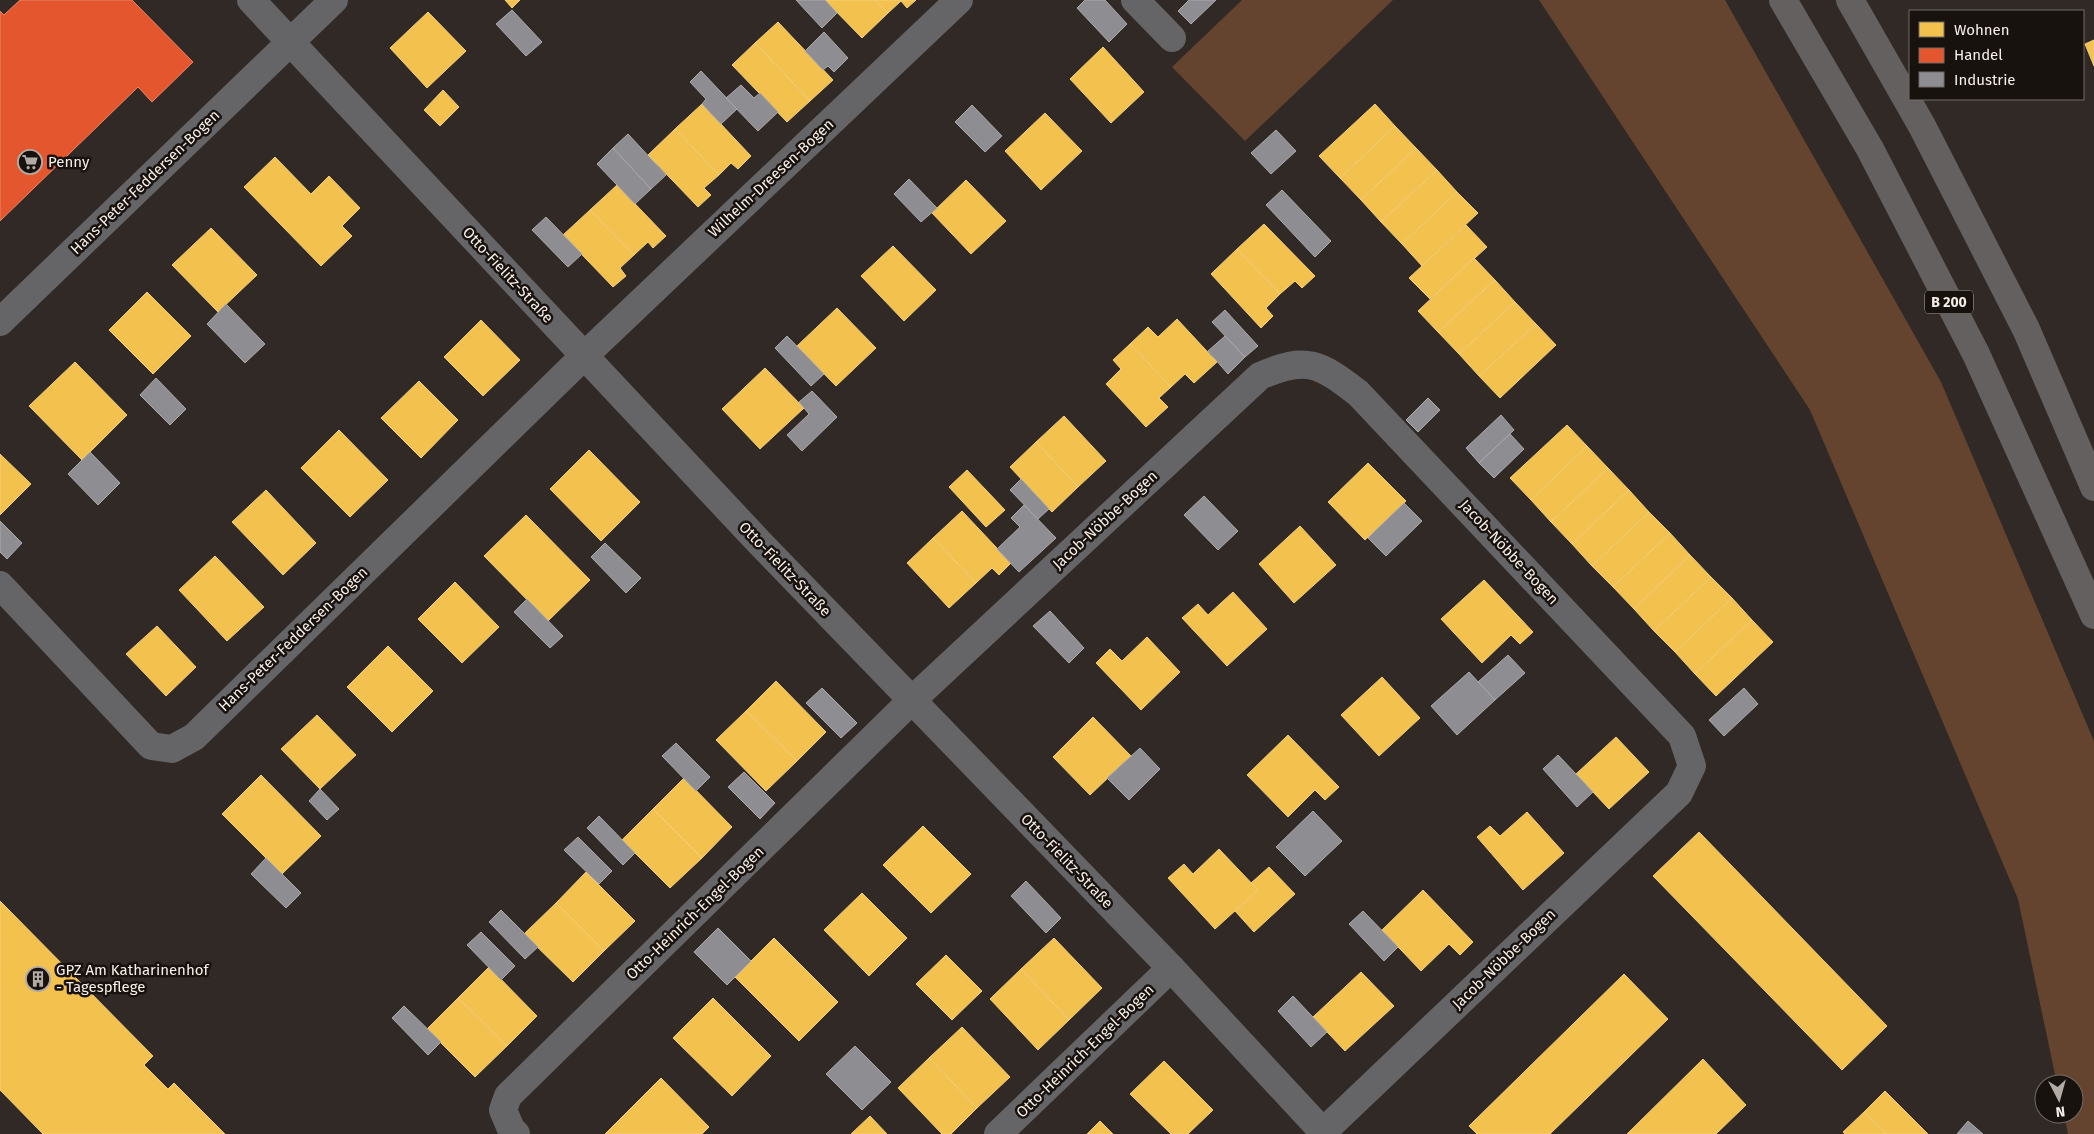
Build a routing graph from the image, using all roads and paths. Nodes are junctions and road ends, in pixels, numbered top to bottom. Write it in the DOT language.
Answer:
graph roads {
  1 [pos="251,0"];
  2 [pos="334,0"];
  3 [pos="959,0"];
  4 [pos="1135,0"];
  5 [pos="1783,0"];
  6 [pos="1850,0"];
  7 [pos="1172,38"];
  8 [pos="290,42"];
  9 [pos="0,322"];
  10 [pos="584,356"];
  11 [pos="2094,487"];
  12 [pos="0,586"];
  13 [pos="2094,615"];
  14 [pos="911,701"];
  15 [pos="1171,968"];
  16 [pos="1324,1133"];
  17 [pos="516,1134"];
  18 [pos="998,1134"];
  1 -- 8 [label="street, Otto-Fielitz-Straße"];
  2 -- 8 [label="street"];
  3 -- 10 [label="street, Wilhelm-Dreesen-Bogen"];
  4 -- 7 [label="street"];
  5 -- 13 [label="highway, B 200"];
  6 -- 11 [label="highway"];
  8 -- 9 [label="street, Hans-Peter-Feddersen-Bogen"];
  8 -- 10 [label="street, Otto-Fielitz-Straße"];
  10 -- 12 [label="street, Hans-Peter-Feddersen-Bogen"];
  10 -- 14 [label="street, Otto-Fielitz-Straße"];
  14 -- 15 [label="street, Otto-Fielitz-Straße"];
  14 -- 16 [label="street, Jacob-Nöbbe-Bogen"];
  14 -- 17 [label="street, Otto-Heinrich-Engel-Bogen"];
  15 -- 16 [label="street, Otto-Fielitz-Straße"];
  15 -- 18 [label="street, Otto-Heinrich-Engel-Bogen"];
}
